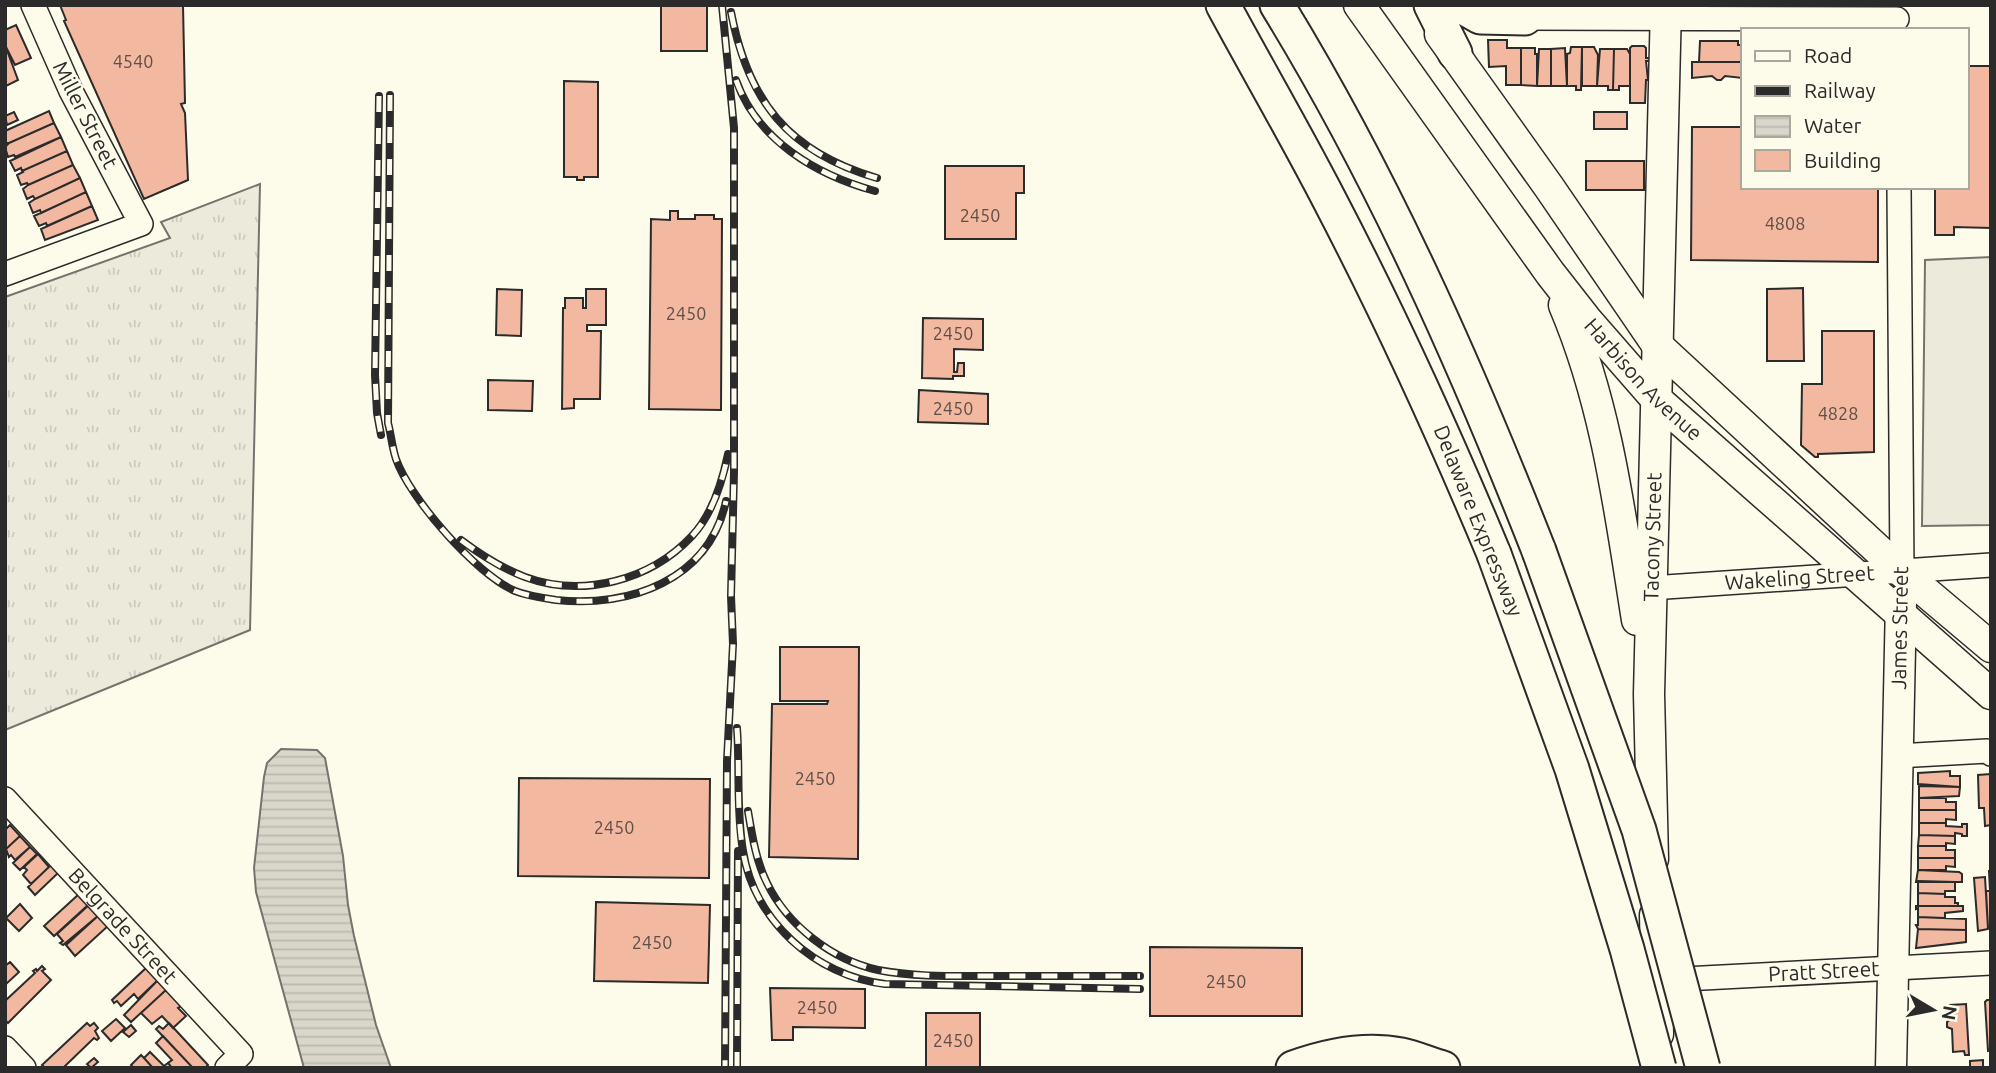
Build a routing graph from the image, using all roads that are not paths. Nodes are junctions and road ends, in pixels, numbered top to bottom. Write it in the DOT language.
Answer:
graph roads {
  1 [pos="33,5"];
  2 [pos="1223,5"];
  3 [pos="1277,5"];
  4 [pos="1359,5"];
  5 [pos="1418,5"];
  6 [pos="1431,5"];
  7 [pos="1459,5"];
  8 [pos="1511,12"];
  9 [pos="1666,12"];
  10 [pos="1897,18"];
  11 [pos="1455,53"];
  12 [pos="1899,189"];
  13 [pos="1550,273"];
  14 [pos="5,274"];
  15 [pos="1657,345"];
  16 [pos="1655,398"];
  17 [pos="1991,565"];
  18 [pos="1902,572"];
  19 [pos="1858,575"];
  20 [pos="1651,588"];
  21 [pos="1901,615"];
  22 [pos="1991,647"];
  23 [pos="1649,694"];
  24 [pos="1991,694"];
  25 [pos="1989,752"];
  26 [pos="1897,756"];
  27 [pos="5,799"];
  28 [pos="1991,963"];
  29 [pos="1892,970"];
  30 [pos="1656,981"];
  31 [pos="5,1048"];
  32 [pos="234,1061"];
  33 [pos="24,1068"];
  34 [pos="1293,1068"];
  35 [pos="1443,1068"];
  36 [pos="1659,1068"];
  37 [pos="1703,1068"];
  38 [pos="1891,1068"];
  1 -- 14 [label="street, Miller Street"];
  2 -- 36 [label="highway, Delaware Expressway, bridge"];
  3 -- 37 [label="highway, Delaware Expressway, bridge"];
  4 -- 13 [label="main road, Harbison Avenue"];
  5 -- 11 [label="main road, Harbison Avenue"];
  6 -- 11 [label="highway"];
  7 -- 8 [label="highway"];
  8 -- 9 [label="street"];
  9 -- 10 [label="street"];
  9 -- 15 [label="main road, Tacony Street"];
  11 -- 15 [label="main road, Harbison Avenue"];
  12 -- 18 [label="street, James Street"];
  13 -- 16 [label="main road, Harbison Avenue"];
  13 -- 23 [label="main road"];
  15 -- 16 [label="main road, Tacony Street"];
  15 -- 18 [label="main road, Harbison Avenue"];
  16 -- 19 [label="main road, Harbison Avenue"];
  16 -- 20 [label="main road, Tacony Street"];
  17 -- 18 [label="street, Wakeling Street"];
  18 -- 19 [label="street, Wakeling Street"];
  18 -- 21 [label="main road, James Street"];
  18 -- 22 [label="main road, Harbison Avenue"];
  19 -- 20 [label="street, Wakeling Street"];
  19 -- 21 [label="main road, Harbison Avenue"];
  20 -- 23 [label="main road, Tacony Street"];
  21 -- 24 [label="main road, Harbison Avenue"];
  21 -- 26 [label="main road, James Street"];
  23 -- 30 [label="main road, Tacony Street"];
  25 -- 26 [label="street"];
  26 -- 29 [label="main road, James Street"];
  27 -- 32 [label="street, Belgrade Street"];
  28 -- 29 [label="street, Pratt Street"];
  29 -- 30 [label="street, Pratt Street"];
  29 -- 38 [label="main road, James Street"];
  30 -- 36 [label="main road, Tacony Street"];
  31 -- 33 [label="street"];
  34 -- 35 [label="highway"];
}
